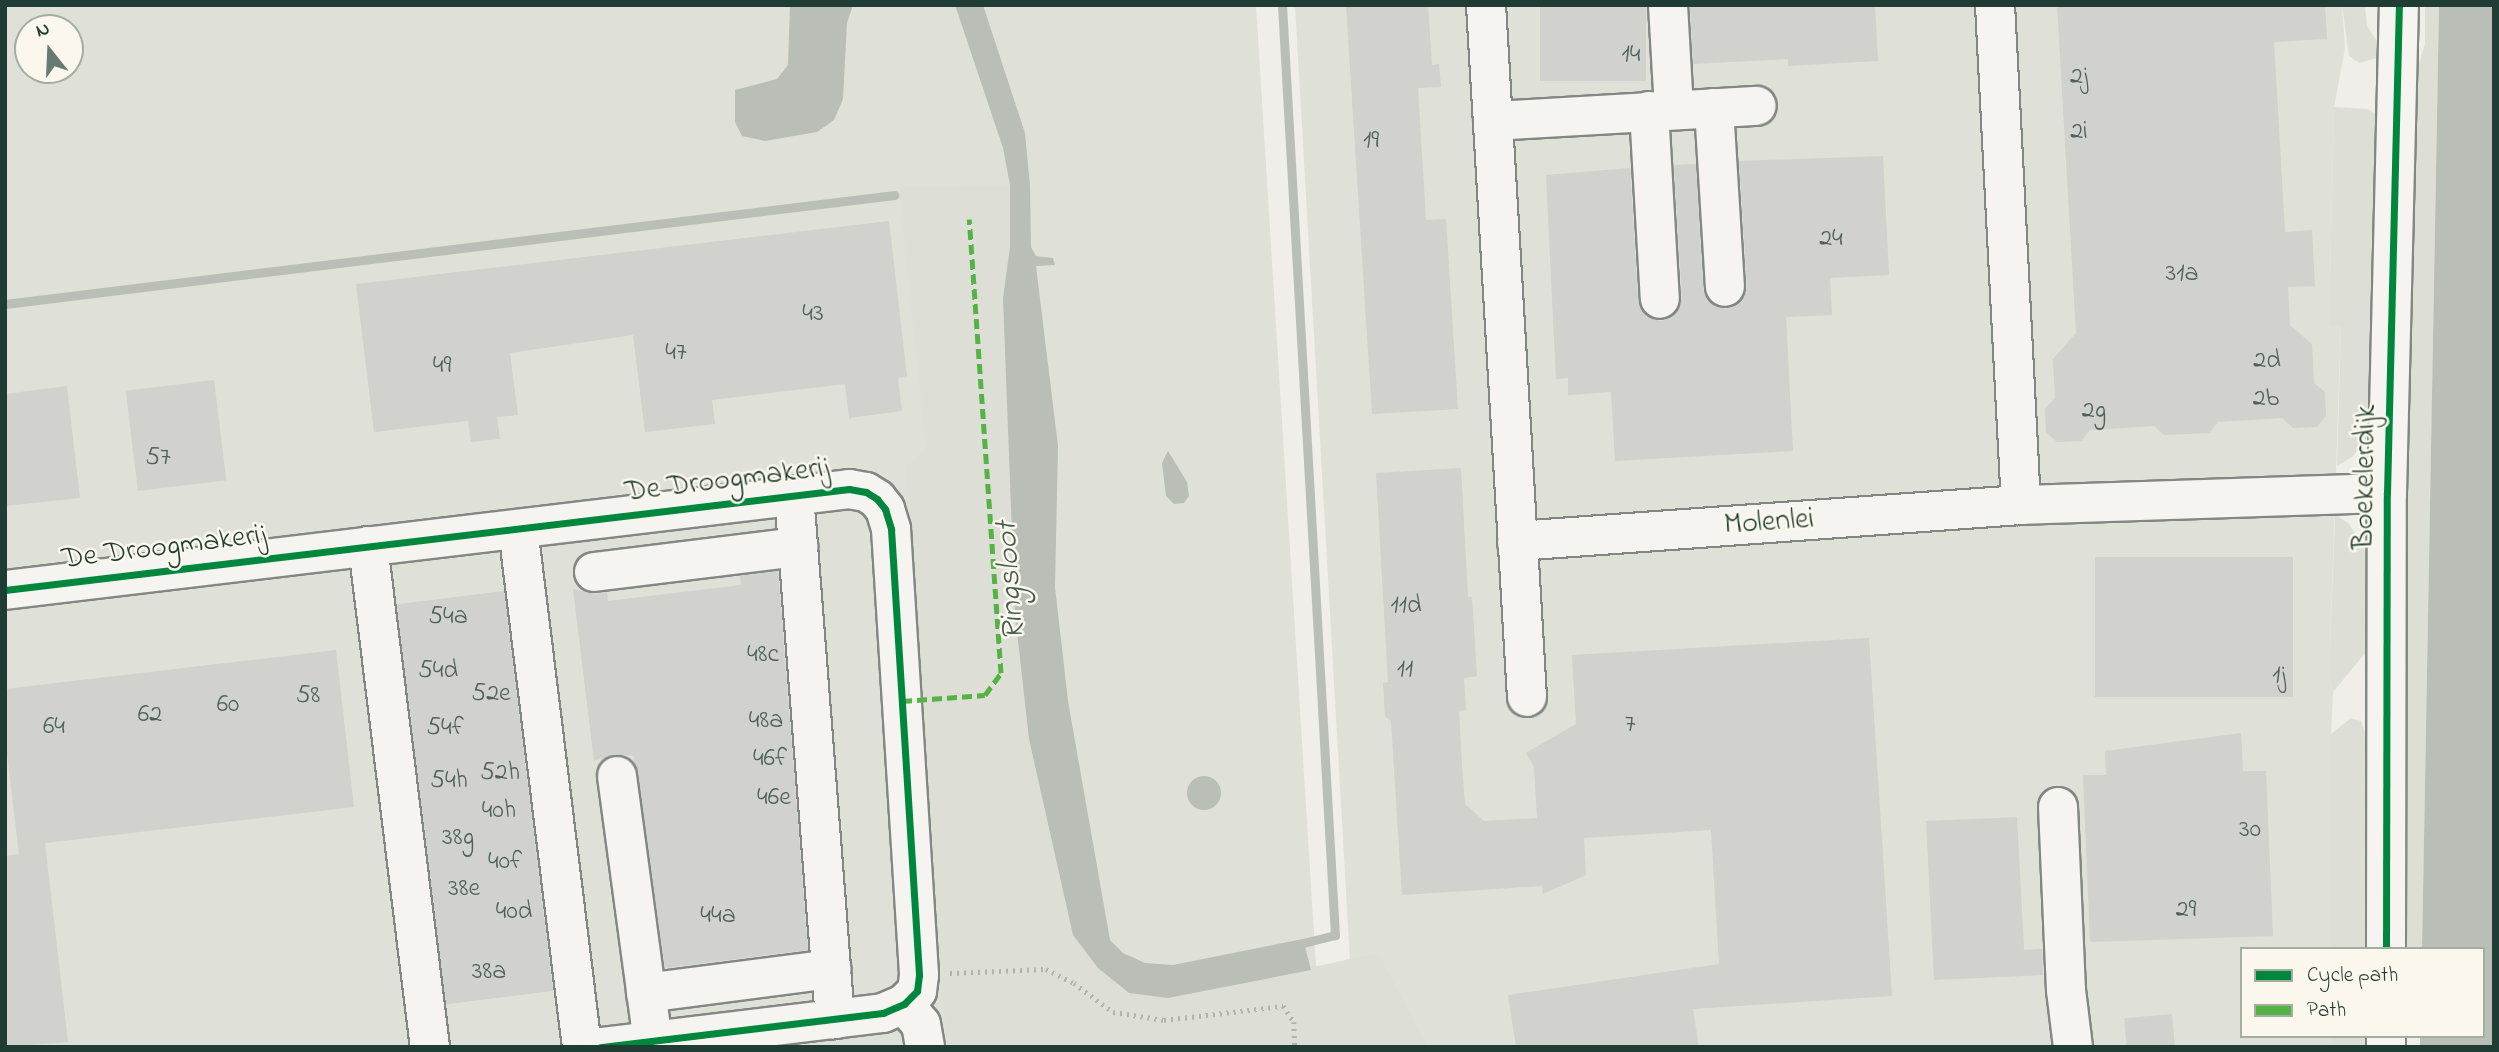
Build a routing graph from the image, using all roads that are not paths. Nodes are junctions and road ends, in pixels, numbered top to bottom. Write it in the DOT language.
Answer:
graph roads {
  1 [pos="1486,5"];
  2 [pos="1668,5"];
  3 [pos="1995,5"];
  4 [pos="2399,5"];
  5 [pos="1757,106"];
  6 [pos="1714,108"];
  7 [pos="1662,111"];
  8 [pos="1493,121"];
  9 [pos="1725,287"];
  10 [pos="1660,299"];
  11 [pos="2387,493"];
  12 [pos="794,495"];
  13 [pos="2021,505"];
  14 [pos="668,511"];
  15 [pos="518,529"];
  16 [pos="1517,541"];
  17 [pos="368,546"];
  18 [pos="798,547"];
  19 [pos="675,562"];
  20 [pos="594,572"];
  21 [pos="5,590"];
  22 [pos="1527,697"];
  23 [pos="617,776"];
  24 [pos="2058,807"];
  25 [pos="2386,947"];
  26 [pos="831,969"];
  27 [pos="912,989"];
  28 [pos="646,993"];
  29 [pos="835,1019"];
  30 [pos="750,1038"];
  31 [pos="668,1042"];
  32 [pos="430,1047"];
  33 [pos="582,1047"];
  34 [pos="601,1047"];
  35 [pos="925,1047"];
  36 [pos="2073,1047"];
  1 -- 8 [label="street"];
  2 -- 7 [label="street"];
  3 -- 13 [label="street"];
  4 -- 11 [label="street, Boekelerdijk"];
  5 -- 6 [label="street"];
  6 -- 7 [label="street"];
  6 -- 9 [label="street"];
  7 -- 8 [label="street"];
  7 -- 10 [label="street"];
  8 -- 16 [label="street"];
  11 -- 13 [label="street, Molenlei"];
  11 -- 25 [label="street, Boekelerdijk"];
  12 -- 14 [label="street, De Droogmakerij"];
  12 -- 18 [label="street, De Droogmakerij"];
  12 -- 27 [label="street, De Droogmakerij"];
  13 -- 16 [label="street, Molenlei"];
  14 -- 15 [label="street, De Droogmakerij"];
  14 -- 19 [label="street, De Droogmakerij"];
  15 -- 17 [label="street, De Droogmakerij"];
  15 -- 33 [label="street"];
  16 -- 22 [label="street"];
  17 -- 21 [label="street, De Droogmakerij"];
  17 -- 32 [label="street"];
  18 -- 19 [label="street"];
  18 -- 26 [label="street, De Droogmakerij"];
  19 -- 20 [label="street"];
  23 -- 28 [label="street"];
  24 -- 36 [label="street"];
  26 -- 28 [label="street"];
  26 -- 29 [label="street, De Droogmakerij"];
  27 -- 29 [label="street"];
  27 -- 35 [label="street, De Droogmakerij"];
  28 -- 31 [label="street"];
  29 -- 30 [label="street"];
  30 -- 31 [label="street"];
  31 -- 34 [label="street"];
}
